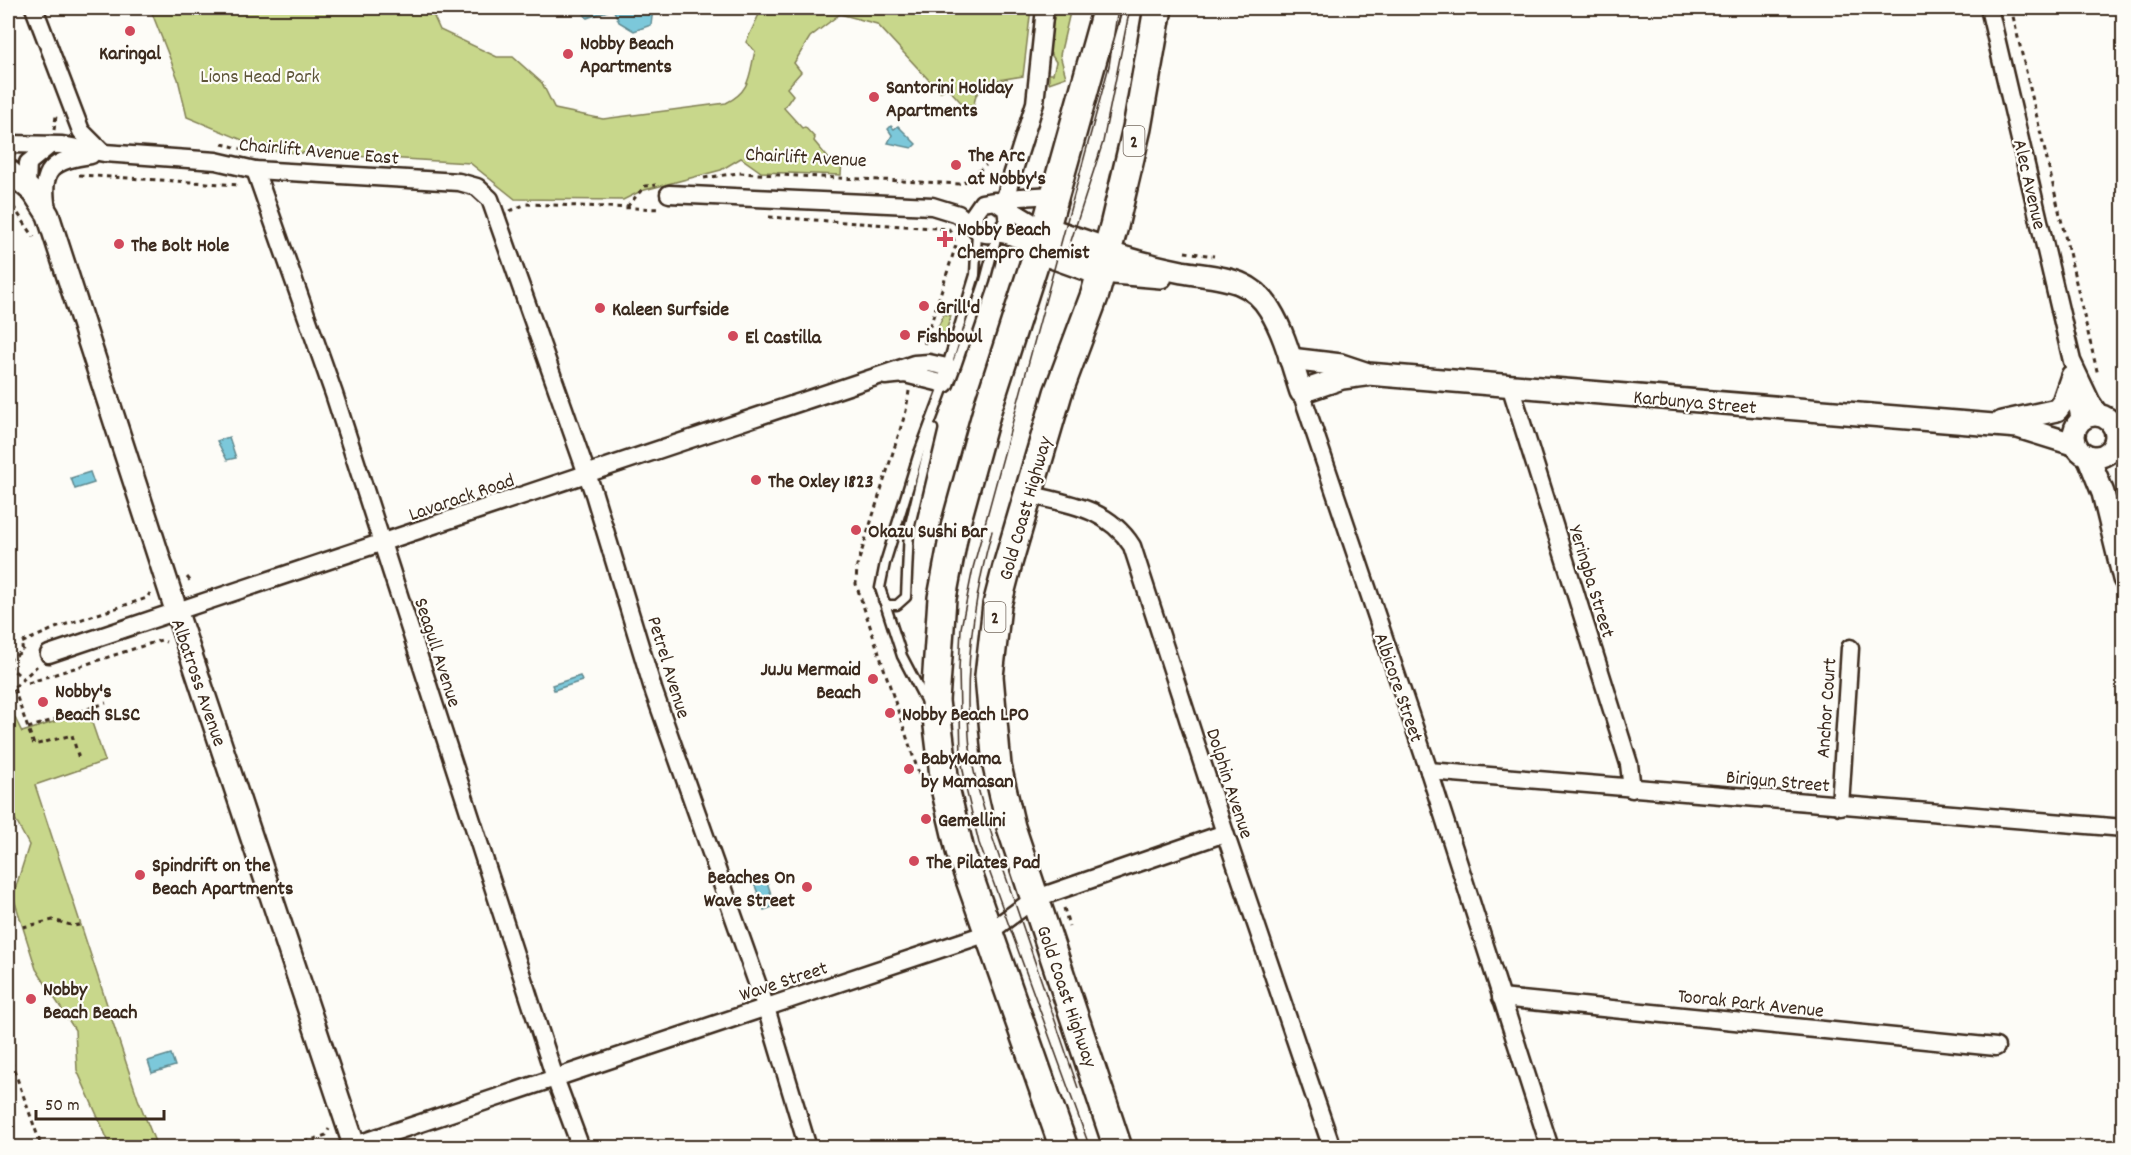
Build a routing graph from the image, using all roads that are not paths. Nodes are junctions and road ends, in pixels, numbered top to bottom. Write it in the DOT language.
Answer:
graph roads {
  1 [pos="34,8"];
  2 [pos="1044,8"];
  3 [pos="1107,8"];
  4 [pos="1158,8"];
  5 [pos="1989,8"];
  6 [pos="8,144"];
  7 [pos="50,145"];
  8 [pos="104,153"];
  9 [pos="255,170"];
  10 [pos="49,173"];
  11 [pos="19,177"];
  12 [pos="1053,195"];
  13 [pos="664,196"];
  14 [pos="490,199"];
  15 [pos="998,201"];
  16 [pos="932,206"];
  17 [pos="48,214"];
  18 [pos="977,229"];
  19 [pos="998,234"];
  20 [pos="1042,239"];
  21 [pos="1104,262"];
  22 [pos="1290,360"];
  23 [pos="951,368"];
  24 [pos="2072,368"];
  25 [pos="1372,375"];
  26 [pos="885,376"];
  27 [pos="945,384"];
  28 [pos="1510,385"];
  29 [pos="1301,392"];
  30 [pos="935,416"];
  31 [pos="1993,425"];
  32 [pos="2018,427"];
  33 [pos="2105,431"];
  34 [pos="2082,451"];
  35 [pos="587,476"];
  36 [pos="2103,493"];
  37 [pos="1028,494"];
  38 [pos="381,545"];
  39 [pos="2124,579"];
  40 [pos="882,597"];
  41 [pos="176,610"];
  42 [pos="1850,648"];
  43 [pos="49,654"];
  44 [pos="938,738"];
  45 [pos="1429,771"];
  46 [pos="1632,789"];
  47 [pos="1839,806"];
  48 [pos="2124,828"];
  49 [pos="1225,833"];
  50 [pos="1034,899"];
  51 [pos="988,933"];
  52 [pos="1501,998"];
  53 [pos="766,1008"];
  54 [pos="1996,1047"];
  55 [pos="555,1078"];
  56 [pos="352,1147"];
  57 [pos="581,1148"];
  58 [pos="808,1148"];
  59 [pos="1064,1148"];
  60 [pos="1118,1148"];
  61 [pos="1332,1148"];
  62 [pos="1550,1148"];
  1 -- 8 [label="street"];
  2 -- 15 [label="street"];
  3 -- 12 [label="highway"];
  4 -- 21 [label="highway, Gold Coast Highway / 2"];
  5 -- 24 [label="street, Alec Avenue"];
  6 -- 7 [label="street, Chairlift Avenue East"];
  7 -- 8 [label="street, Chairlift Avenue East"];
  7 -- 11 [label="street"];
  8 -- 9 [label="street, Chairlift Avenue East"];
  8 -- 10 [label="street, Chairlift Avenue East"];
  9 -- 14 [label="street, Chairlift Avenue East"];
  9 -- 38 [label="street, Seagull Avenue"];
  10 -- 11 [label="street"];
  10 -- 17 [label="street"];
  11 -- 17 [label="street, Albatross Avenue"];
  12 -- 15 [label="street"];
  12 -- 20 [label="highway"];
  13 -- 16 [label="street"];
  14 -- 35 [label="street, Petrel Avenue"];
  15 -- 16 [label="street"];
  15 -- 18 [label="street"];
  15 -- 19 [label="street"];
  15 -- 20 [label="street"];
  16 -- 18 [label="street"];
  17 -- 41 [label="street, Albatross Avenue"];
  18 -- 19 [label="street"];
  18 -- 23 [label="lane"];
  19 -- 20 [label="street"];
  19 -- 23 [label="lane"];
  20 -- 21 [label="highway"];
  20 -- 44 [label="highway"];
  21 -- 22 [label="street, Albicore Street"];
  21 -- 37 [label="highway, Gold Coast Highway / 2"];
  22 -- 25 [label="street, Karbunya Street"];
  22 -- 29 [label="street, Albicore Street"];
  23 -- 26 [label="street, Lavarack Road"];
  23 -- 27 [label="street"];
  24 -- 31 [label="street"];
  24 -- 33 [label="street, Alec Avenue"];
  25 -- 28 [label="street, Karbunya Street"];
  25 -- 29 [label="street, Karbunya Street"];
  26 -- 27 [label="street, Lavarack Road"];
  26 -- 35 [label="street, Lavarack Road"];
  27 -- 30 [label="lane"];
  28 -- 31 [label="street, Karbunya Street"];
  28 -- 46 [label="street, Yeringba Street"];
  29 -- 45 [label="street, Albicore Street"];
  30 -- 40 [label="lane"];
  30 -- 40 [label="lane"];
  31 -- 32 [label="street, Karbunya Street"];
  32 -- 33 [label="street, Karbunya Street"];
  32 -- 34 [label="street, Karbunya Street"];
  33 -- 34 [label="street"];
  33 -- 34 [label="street"];
  33 -- 36 [label="street, Alec Avenue"];
  34 -- 36 [label="street, Alec Avenue"];
  35 -- 38 [label="street, Lavarack Road"];
  35 -- 53 [label="street, Petrel Avenue"];
  36 -- 39 [label="street, Alec Avenue"];
  37 -- 49 [label="street, Dolphin Avenue"];
  37 -- 50 [label="highway, Gold Coast Highway / 2"];
  38 -- 41 [label="street, Lavarack Road"];
  38 -- 55 [label="street, Seagull Avenue"];
  40 -- 44 [label="lane"];
  41 -- 43 [label="street, Lavarack Road"];
  41 -- 56 [label="street, Albatross Avenue"];
  42 -- 47 [label="street, Anchor Court"];
  44 -- 51 [label="highway"];
  45 -- 46 [label="street, Birigun Street"];
  45 -- 52 [label="street, Albicore Street"];
  46 -- 47 [label="street, Birigun Street"];
  47 -- 48 [label="street, Birigun Street"];
  49 -- 50 [label="street, Wave Street"];
  49 -- 61 [label="street, Dolphin Avenue"];
  50 -- 51 [label="street, Wave Street"];
  50 -- 60 [label="highway, Gold Coast Highway / 2"];
  51 -- 53 [label="street, Wave Street"];
  51 -- 59 [label="highway"];
  52 -- 54 [label="street, Toorak Park Avenue"];
  52 -- 62 [label="street, Albicore Street"];
  53 -- 55 [label="street, Wave Street"];
  53 -- 58 [label="street, Petrel Avenue"];
  55 -- 56 [label="street, Wave Street"];
  55 -- 57 [label="street, Seagull Avenue"];
}
